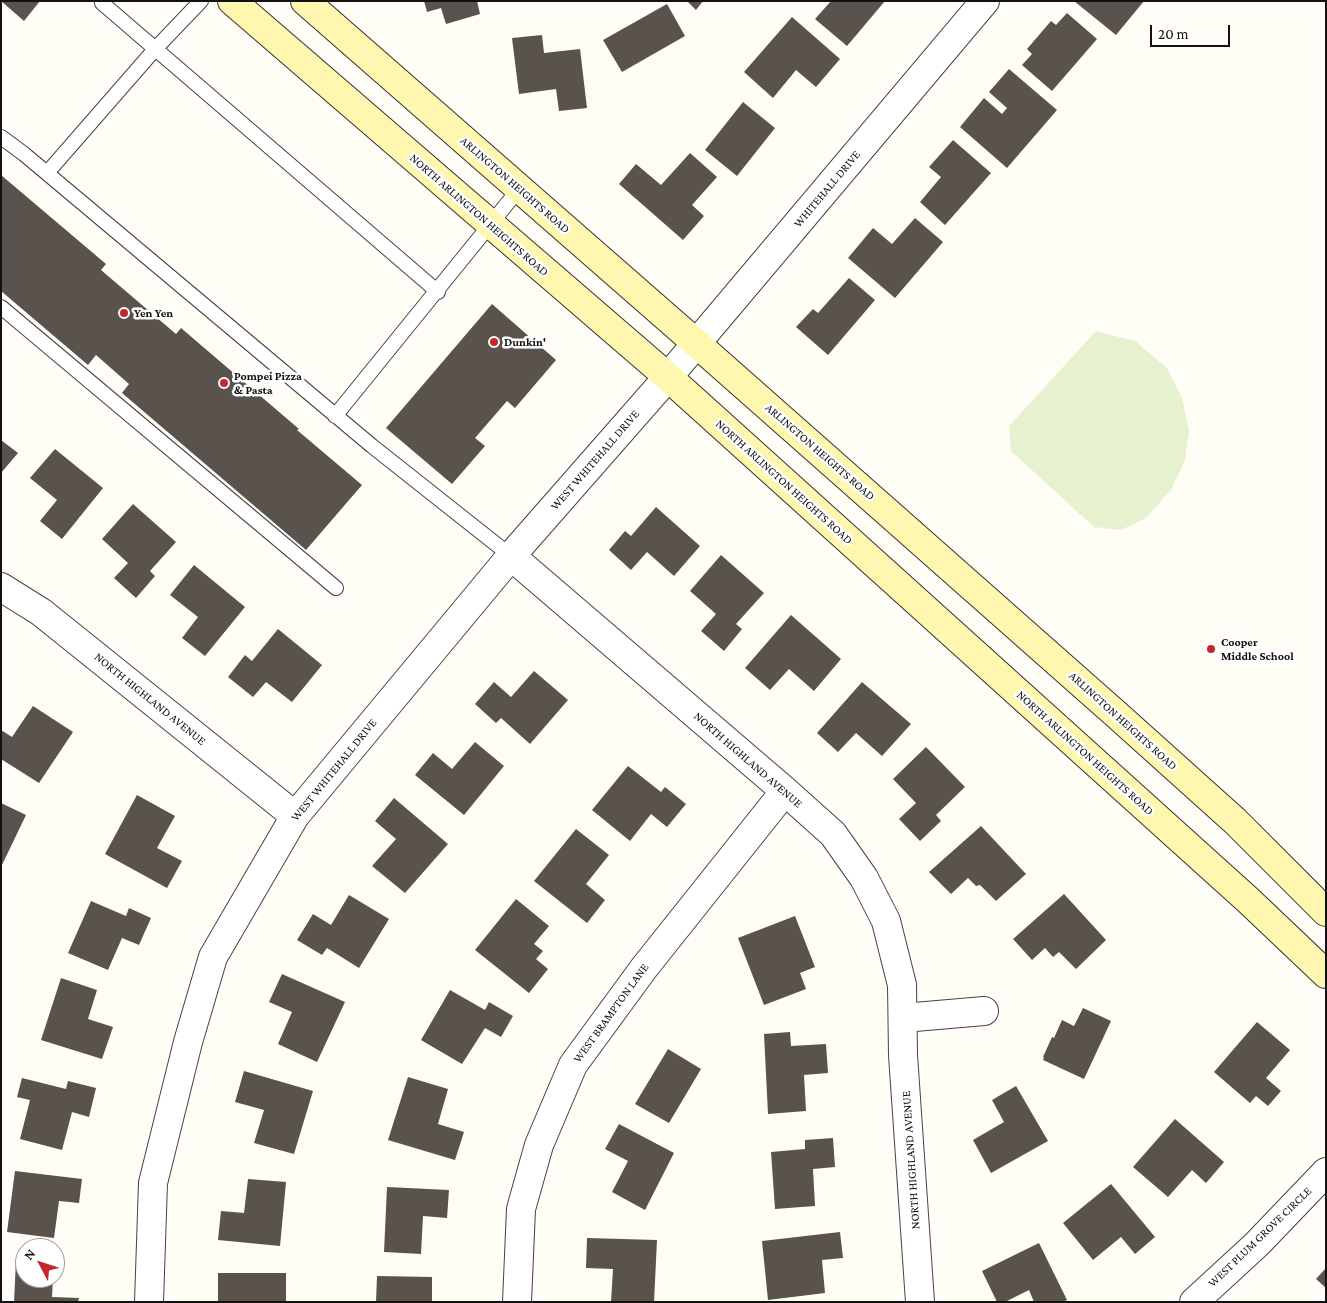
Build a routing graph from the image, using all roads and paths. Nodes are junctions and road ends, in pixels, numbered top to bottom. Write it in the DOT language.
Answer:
graph roads {
  1 [pos="201,1"];
  2 [pos="232,1"];
  3 [pos="305,1"];
  4 [pos="985,1"];
  5 [pos="102,3"];
  6 [pos="156,48"];
  7 [pos="1,137"];
  8 [pos="46,173"];
  9 [pos="520,190"];
  10 [pos="491,225"];
  11 [pos="438,292"];
  12 [pos="1,307"];
  13 [pos="696,343"];
  14 [pos="668,377"];
  15 [pos="335,416"];
  16 [pos="510,556"];
  17 [pos="1,587"];
  18 [pos="336,588"];
  19 [pos="785,792"];
  20 [pos="295,816"];
  21 [pos="1326,912"];
  22 [pos="1326,974"];
  23 [pos="984,1011"];
  24 [pos="903,1018"];
  25 [pos="1326,1172"];
  26 [pos="148,1302"];
  27 [pos="517,1302"];
  28 [pos="920,1302"];
  29 [pos="1194,1302"];
  1 -- 6 [label="lane"];
  2 -- 10 [label="main road, NORTH ARLINGTON HEIGHTS ROAD"];
  3 -- 9 [label="main road, ARLINGTON HEIGHTS ROAD"];
  4 -- 13 [label="street, WHITEHALL DRIVE"];
  5 -- 6 [label="lane"];
  6 -- 8 [label="lane"];
  6 -- 11 [label="lane"];
  7 -- 8 [label="lane"];
  8 -- 15 [label="lane"];
  9 -- 10 [label="lane"];
  9 -- 13 [label="main road, ARLINGTON HEIGHTS ROAD"];
  10 -- 11 [label="lane"];
  10 -- 14 [label="main road, NORTH ARLINGTON HEIGHTS ROAD"];
  11 -- 15 [label="lane"];
  12 -- 18 [label="lane"];
  13 -- 14 [label="street, WHITEHALL DRIVE"];
  13 -- 21 [label="main road, ARLINGTON HEIGHTS ROAD"];
  14 -- 16 [label="street, WEST WHITEHALL DRIVE"];
  14 -- 22 [label="main road, NORTH ARLINGTON HEIGHTS ROAD"];
  15 -- 16 [label="lane"];
  16 -- 19 [label="street, NORTH HIGHLAND AVENUE"];
  16 -- 20 [label="street, WEST WHITEHALL DRIVE"];
  17 -- 20 [label="street, NORTH HIGHLAND AVENUE"];
  19 -- 24 [label="street, NORTH HIGHLAND AVENUE"];
  19 -- 27 [label="street, WEST BRAMPTON LANE"];
  20 -- 26 [label="street, WEST WHITEHALL DRIVE"];
  23 -- 24 [label="street"];
  24 -- 28 [label="street, NORTH HIGHLAND AVENUE"];
  25 -- 29 [label="street, WEST PLUM GROVE CIRCLE"];
}
